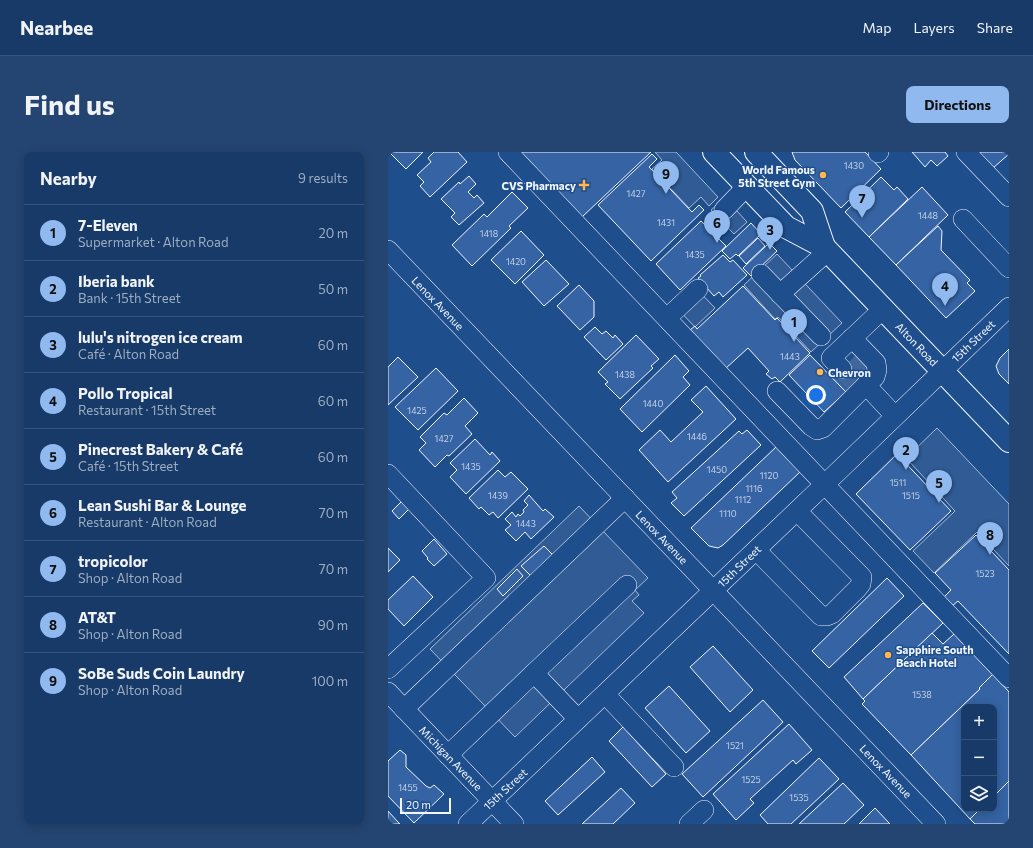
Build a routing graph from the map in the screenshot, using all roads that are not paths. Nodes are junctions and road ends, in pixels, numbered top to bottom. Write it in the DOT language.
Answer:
graph roads {
  1 [pos="508,152"];
  2 [pos="714,152"];
  3 [pos="757,152"];
  4 [pos="966,152"];
  5 [pos="747,186"];
  6 [pos="1009,197"];
  7 [pos="808,207"];
  8 [pos="724,210"];
  9 [pos="963,219"];
  10 [pos="826,249"];
  11 [pos="388,250"];
  12 [pos="1009,268"];
  13 [pos="761,274"];
  14 [pos="698,289"];
  15 [pos="780,294"];
  16 [pos="1009,307"];
  17 [pos="883,309"];
  18 [pos="667,318"];
  19 [pos="821,336"];
  20 [pos="942,370"];
  21 [pos="864,382"];
  22 [pos="777,391"];
  23 [pos="895,416"];
  24 [pos="1009,441"];
  25 [pos="388,474"];
  26 [pos="825,484"];
  27 [pos="625,498"];
  28 [pos="797,511"];
  29 [pos="756,550"];
  30 [pos="627,585"];
  31 [pos="714,591"];
  32 [pos="388,669"];
  33 [pos="534,673"];
  34 [pos="1009,678"];
  35 [pos="605,694"];
  36 [pos="395,704"];
  37 [pos="578,719"];
  38 [pos="448,755"];
  39 [pos="674,767"];
  40 [pos="492,801"];
  41 [pos="704,810"];
  42 [pos="468,824"];
  43 [pos="514,824"];
  44 [pos="689,824"];
  45 [pos="936,824"];
  1 -- 18 [label="street"];
  2 -- 5 [label="highway, Alton Road"];
  3 -- 7 [label="highway, Alton Road"];
  4 -- 6 [label="street"];
  5 -- 7 [label="highway"];
  5 -- 8 [label="street"];
  5 -- 10 [label="highway, Alton Road"];
  7 -- 10 [label="highway, Alton Road"];
  9 -- 12 [label="street"];
  10 -- 15 [label="street"];
  10 -- 17 [label="highway, Alton Road"];
  11 -- 27 [label="street, Lenox Avenue"];
  13 -- 15 [label="street"];
  14 -- 18 [label="street"];
  15 -- 19 [label="street"];
  16 -- 20 [label="street, 15th Street"];
  17 -- 20 [label="highway, Alton Road"];
  17 -- 21 [label="street"];
  18 -- 26 [label="street"];
  20 -- 23 [label="street, 15th Street"];
  20 -- 24 [label="highway, Alton Road"];
  21 -- 22 [label="street"];
  21 -- 23 [label="street"];
  23 -- 26 [label="street, 15th Street"];
  25 -- 32 [label="street"];
  26 -- 28 [label="street, 15th Street"];
  26 -- 34 [label="street"];
  27 -- 31 [label="street, Lenox Avenue"];
  27 -- 36 [label="street"];
  28 -- 29 [label="street, 15th Street"];
  28 -- 29 [label="street"];
  29 -- 31 [label="street, 15th Street"];
  30 -- 33 [label="street"];
  31 -- 35 [label="street, 15th Street"];
  31 -- 45 [label="street, Lenox Avenue"];
  33 -- 37 [label="street"];
  33 -- 38 [label="street"];
  35 -- 37 [label="street, 15th Street"];
  35 -- 39 [label="street"];
  36 -- 38 [label="street, Michigan Avenue"];
  37 -- 40 [label="street, 15th Street"];
  38 -- 40 [label="street, Michigan Avenue"];
  40 -- 42 [label="street, 15th Street"];
  40 -- 43 [label="street, Michigan Avenue"];
  41 -- 44 [label="street"];
}
